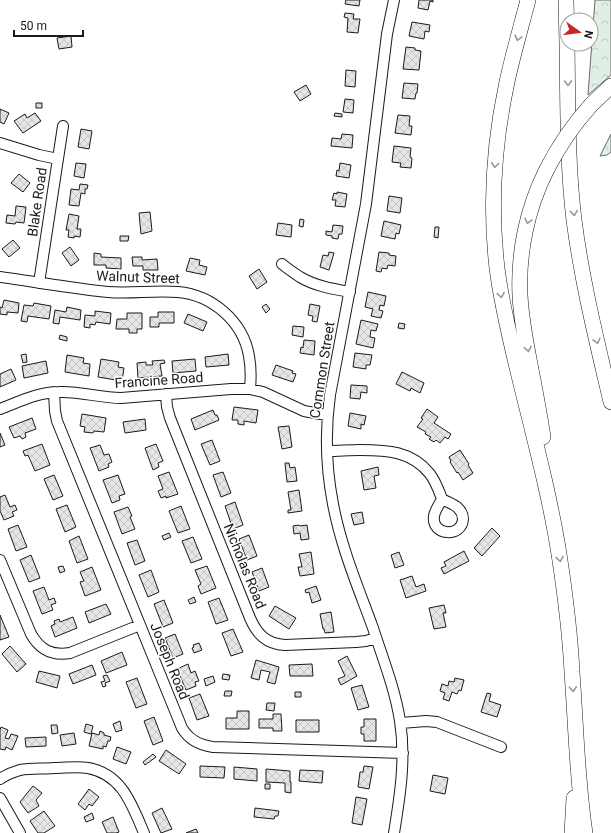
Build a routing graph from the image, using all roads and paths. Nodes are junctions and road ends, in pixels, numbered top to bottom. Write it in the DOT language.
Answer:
graph roads {
  1 [pos="394,0"];
  2 [pos="528,0"];
  3 [pos="566,0"];
  4 [pos="566,12"];
  5 [pos="567,52"];
  6 [pos="611,86"];
  7 [pos="63,126"];
  8 [pos="0,143"];
  9 [pos="58,159"];
  10 [pos="282,264"];
  11 [pos="0,277"];
  12 [pos="39,282"];
  13 [pos="350,292"];
  14 [pos="250,389"];
  15 [pos="54,392"];
  16 [pos="166,394"];
  17 [pos="611,402"];
  18 [pos="0,409"];
  19 [pos="327,415"];
  20 [pos="327,451"];
  21 [pos="442,499"];
  22 [pos="554,521"];
  23 [pos="0,560"];
  24 [pos="140,625"];
  25 [pos="376,638"];
  26 [pos="401,723"];
  27 [pos="575,723"];
  28 [pos="501,747"];
  29 [pos="403,753"];
  30 [pos="0,779"];
  31 [pos="0,798"];
  32 [pos="20,833"];
  33 [pos="144,833"];
  34 [pos="394,833"];
  35 [pos="572,833"];
  36 [pos="585,833"];
  1 -- 13 [label="street, Common Street"];
  2 -- 22 [label="highway, one-way"];
  3 -- 4 [label="highway"];
  5 -- 17 [label="highway, one-way"];
  6 -- 22 [label="highway, one-way, bridge"];
  7 -- 9 [label="street, Blake Road"];
  8 -- 9 [label="street"];
  9 -- 12 [label="street, Blake Road"];
  10 -- 13 [label="street"];
  11 -- 12 [label="street, Walnut Street"];
  12 -- 14 [label="street, Walnut Street"];
  13 -- 19 [label="street, Common Street"];
  14 -- 16 [label="street, Francine Road"];
  14 -- 19 [label="street"];
  15 -- 16 [label="street, Francine Road"];
  15 -- 18 [label="street, Francine Road"];
  15 -- 24 [label="street, Joseph Road"];
  16 -- 25 [label="street, Nicholas Road"];
  19 -- 20 [label="street, Common Street"];
  20 -- 21 [label="street"];
  20 -- 25 [label="street, Common Street"];
  22 -- 27 [label="highway, one-way"];
  23 -- 24 [label="street"];
  24 -- 29 [label="street, Joseph Road"];
  25 -- 26 [label="street, Common Street"];
  26 -- 28 [label="street"];
  26 -- 29 [label="street, Common Street"];
  27 -- 35 [label="highway"];
  27 -- 36 [label="highway"];
  29 -- 34 [label="street, Common Street"];
  30 -- 33 [label="street"];
  31 -- 32 [label="street"];
}
